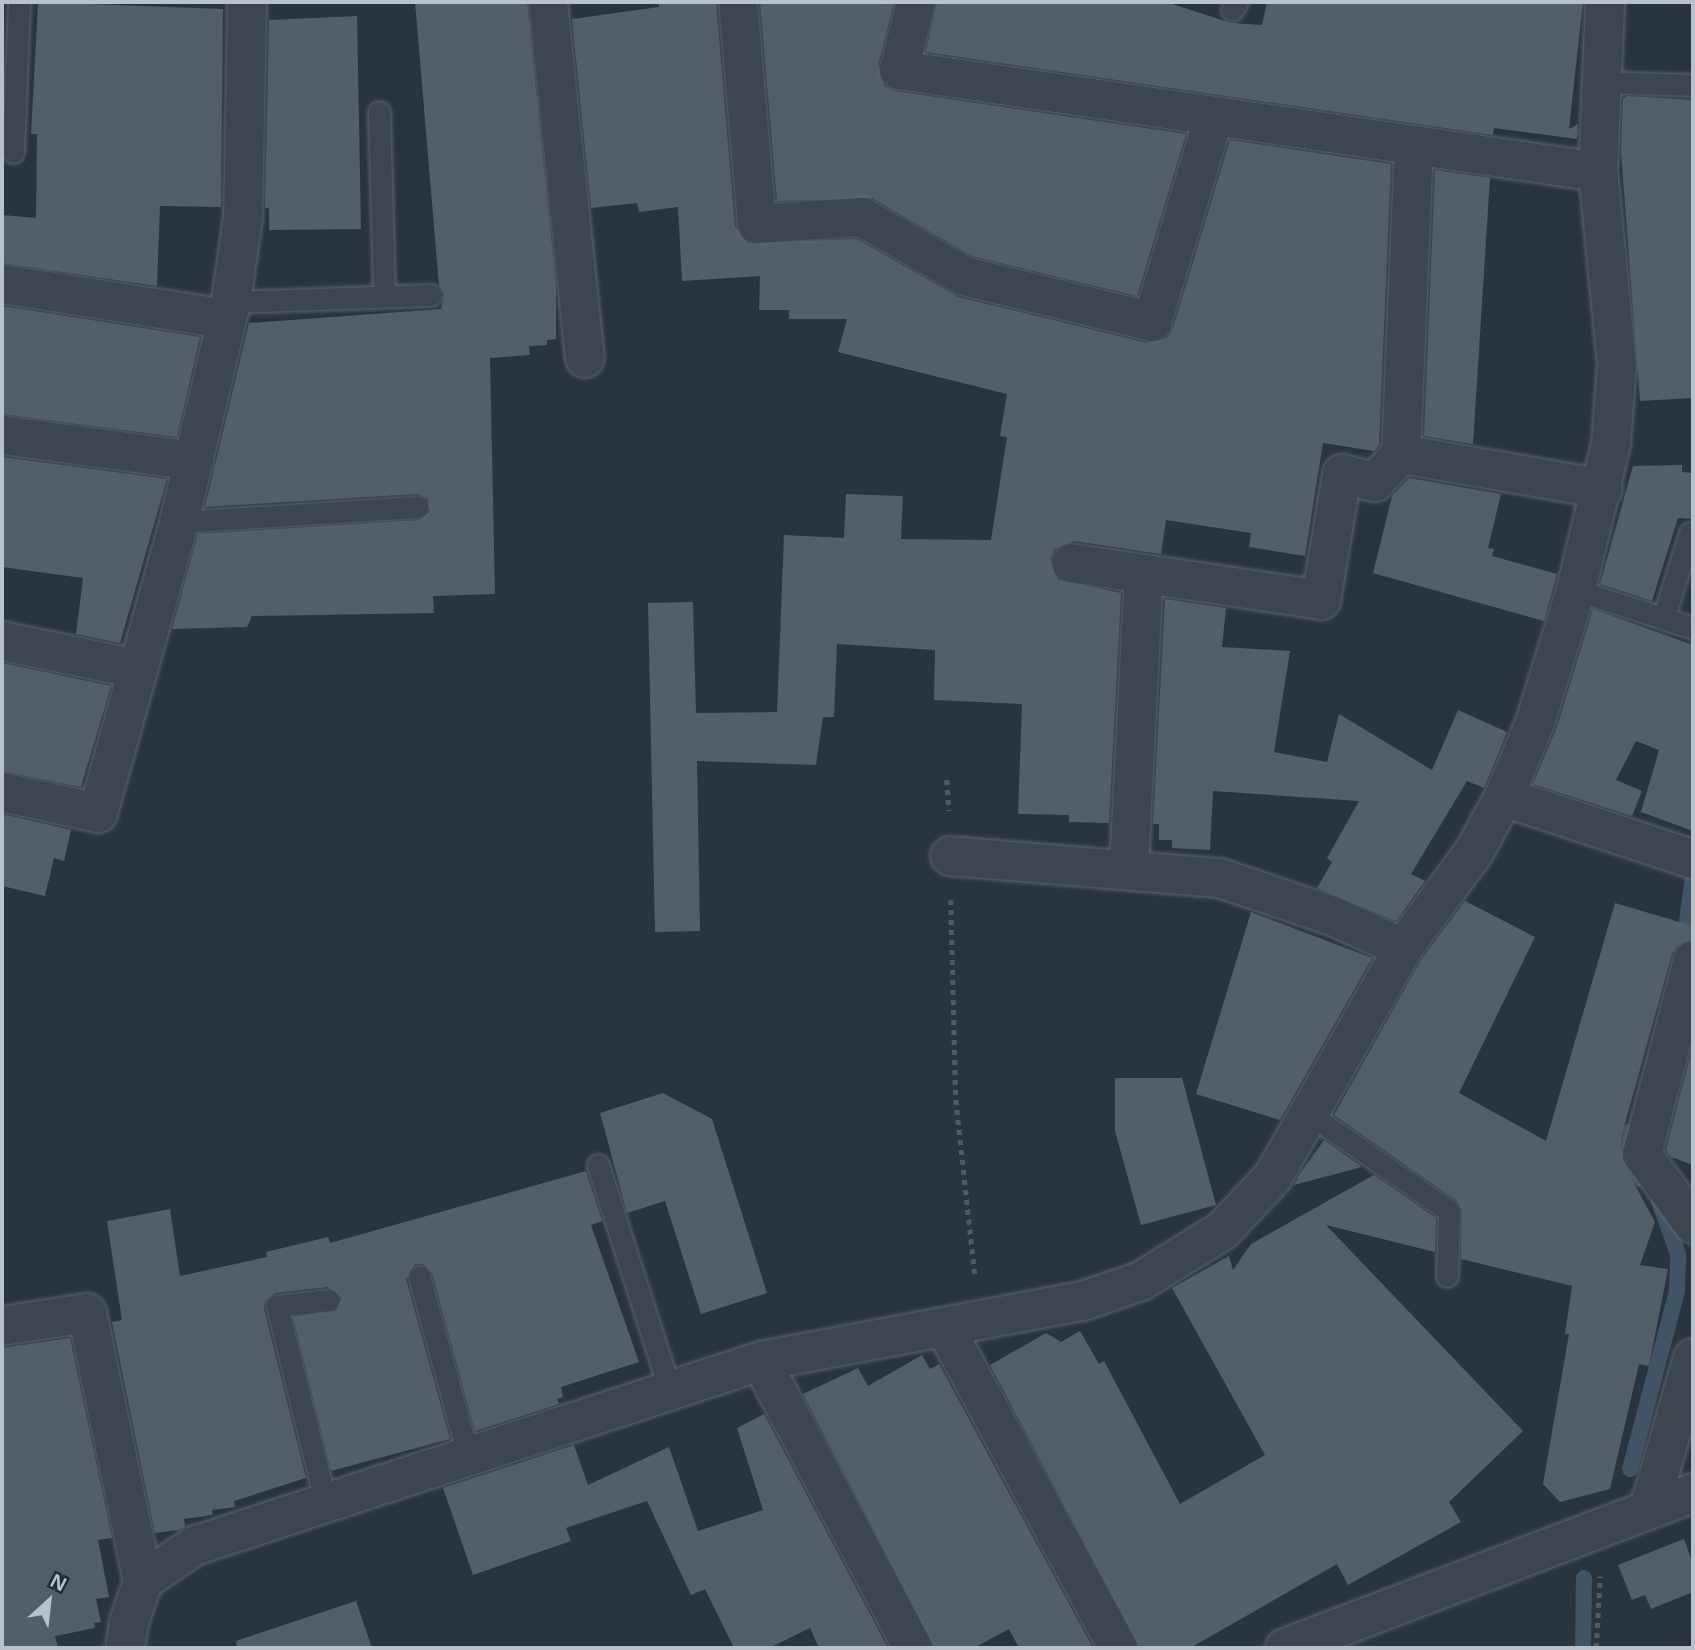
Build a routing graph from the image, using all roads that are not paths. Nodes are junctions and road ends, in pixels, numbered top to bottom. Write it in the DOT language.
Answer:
graph roads {
  1 [pos="19,2"];
  2 [pos="247,2"];
  3 [pos="548,2"];
  4 [pos="738,2"];
  5 [pos="916,2"];
  6 [pos="1605,2"];
  7 [pos="1599,82"];
  8 [pos="1693,85"];
  9 [pos="379,112"];
  10 [pos="1214,116"];
  11 [pos="1414,145"];
  12 [pos="13,152"];
  13 [pos="1598,172"];
  14 [pos="2,284"];
  15 [pos="431,295"];
  16 [pos="384,296"];
  17 [pos="228,310"];
  18 [pos="585,358"];
  19 [pos="2,435"];
  20 [pos="1401,453"];
  21 [pos="194,461"];
  22 [pos="1603,489"];
  23 [pos="418,507"];
  24 [pos="180,522"];
  25 [pos="1690,533"];
  26 [pos="1071,563"];
  27 [pos="1144,574"];
  28 [pos="1576,590"];
  29 [pos="1664,616"];
  30 [pos="1693,628"];
  31 [pos="2,641"];
  32 [pos="137,669"];
  33 [pos="2,793"];
  34 [pos="1504,797"];
  35 [pos="950,856"];
  36 [pos="1690,858"];
  37 [pos="1129,867"];
  38 [pos="1403,948"];
  39 [pos="1693,960"];
  40 [pos="1311,1115"];
  41 [pos="598,1165"];
  42 [pos="1693,1224"];
  43 [pos="419,1276"];
  44 [pos="1447,1276"];
  45 [pos="329,1300"];
  46 [pos="962,1325"];
  47 [pos="2,1326"];
  48 [pos="1693,1358"];
  49 [pos="761,1361"];
  50 [pos="669,1388"];
  51 [pos="468,1455"];
  52 [pos="1693,1493"];
  53 [pos="324,1500"];
  54 [pos="1649,1509"];
  55 [pos="143,1581"];
  56 [pos="125,1648"];
  57 [pos="913,1648"];
  58 [pos="1118,1648"];
  59 [pos="1285,1648"];
  1 -- 12 [label="lane"];
  2 -- 17 [label="street"];
  3 -- 18 [label="street"];
  4 -- 10 [label="street"];
  5 -- 10 [label="street"];
  6 -- 7 [label="street"];
  7 -- 8 [label="lane"];
  7 -- 13 [label="street"];
  9 -- 16 [label="lane"];
  10 -- 11 [label="street"];
  11 -- 13 [label="street"];
  11 -- 20 [label="street"];
  13 -- 22 [label="street"];
  14 -- 17 [label="street"];
  15 -- 16 [label="lane"];
  16 -- 17 [label="lane"];
  17 -- 21 [label="street"];
  19 -- 21 [label="street"];
  20 -- 22 [label="street"];
  20 -- 27 [label="street"];
  21 -- 24 [label="street"];
  22 -- 28 [label="street"];
  23 -- 24 [label="lane"];
  24 -- 32 [label="street"];
  25 -- 29 [label="lane"];
  26 -- 27 [label="street"];
  27 -- 37 [label="street"];
  28 -- 29 [label="lane"];
  28 -- 34 [label="street"];
  29 -- 30 [label="lane"];
  31 -- 32 [label="street"];
  32 -- 33 [label="street"];
  34 -- 36 [label="street"];
  34 -- 38 [label="street"];
  35 -- 37 [label="street"];
  37 -- 38 [label="street"];
  38 -- 40 [label="street"];
  39 -- 42 [label="street"];
  40 -- 44 [label="lane"];
  40 -- 46 [label="street"];
  41 -- 50 [label="lane"];
  43 -- 51 [label="lane"];
  45 -- 53 [label="lane"];
  46 -- 49 [label="street"];
  46 -- 58 [label="street"];
  47 -- 55 [label="street"];
  48 -- 54 [label="street"];
  49 -- 50 [label="street"];
  49 -- 57 [label="street"];
  50 -- 51 [label="street"];
  51 -- 53 [label="street"];
  52 -- 54 [label="street"];
  53 -- 55 [label="street"];
  54 -- 59 [label="street"];
  55 -- 56 [label="street"];
}
